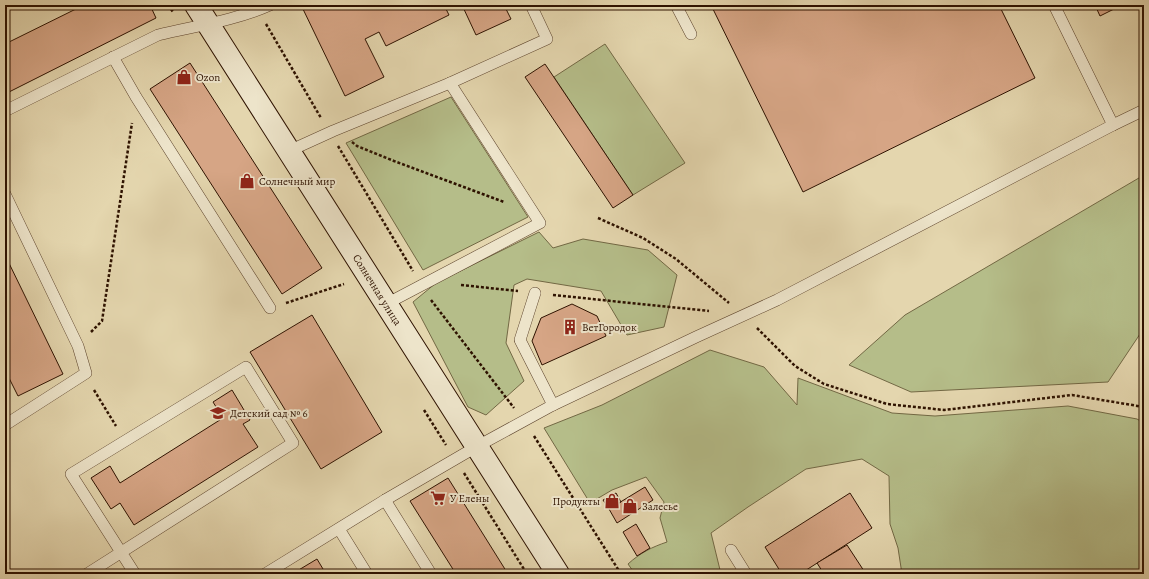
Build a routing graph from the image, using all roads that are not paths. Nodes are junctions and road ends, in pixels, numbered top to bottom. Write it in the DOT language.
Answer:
graph roads {
  1 [pos="196,5"];
  2 [pos="270,5"];
  3 [pos="531,5"];
  4 [pos="676,5"];
  5 [pos="1054,5"];
  6 [pos="209,25"];
  7 [pos="691,34"];
  8 [pos="113,57"];
  9 [pos="450,83"];
  10 [pos="1144,110"];
  11 [pos="5,111"];
  12 [pos="1113,125"];
  13 [pos="289,151"];
  14 [pos="5,194"];
  15 [pos="536,293"];
  16 [pos="386,304"];
  17 [pos="270,308"];
  18 [pos="553,405"];
  19 [pos="5,425"];
  20 [pos="476,447"];
  21 [pos="385,500"];
  22 [pos="339,529"];
  23 [pos="731,550"];
  24 [pos="122,552"];
  25 [pos="87,574"];
  26 [pos="135,574"];
  27 [pos="265,574"];
  28 [pos="366,574"];
  29 [pos="431,574"];
  30 [pos="558,574"];
  31 [pos="746,574"];
  1 -- 6 [label="street, Солнечная улица"];
  2 -- 6 [label="lane"];
  3 -- 9 [label="lane"];
  4 -- 7 [label="lane"];
  5 -- 12 [label="lane"];
  6 -- 8 [label="lane"];
  6 -- 13 [label="street, Солнечная улица"];
  8 -- 11 [label="lane"];
  8 -- 17 [label="lane"];
  9 -- 13 [label="lane"];
  9 -- 16 [label="lane"];
  10 -- 12 [label="lane"];
  12 -- 18 [label="lane"];
  13 -- 16 [label="street, Солнечная улица"];
  14 -- 19 [label="lane"];
  15 -- 18 [label="lane"];
  16 -- 20 [label="street, Солнечная улица"];
  18 -- 20 [label="lane"];
  20 -- 21 [label="lane"];
  20 -- 30 [label="street, Солнечная улица"];
  21 -- 22 [label="lane"];
  21 -- 29 [label="lane"];
  22 -- 27 [label="lane"];
  22 -- 28 [label="lane"];
  23 -- 31 [label="lane"];
  24 -- 24 [label="lane"];
  24 -- 25 [label="lane"];
  24 -- 26 [label="lane"];
}
